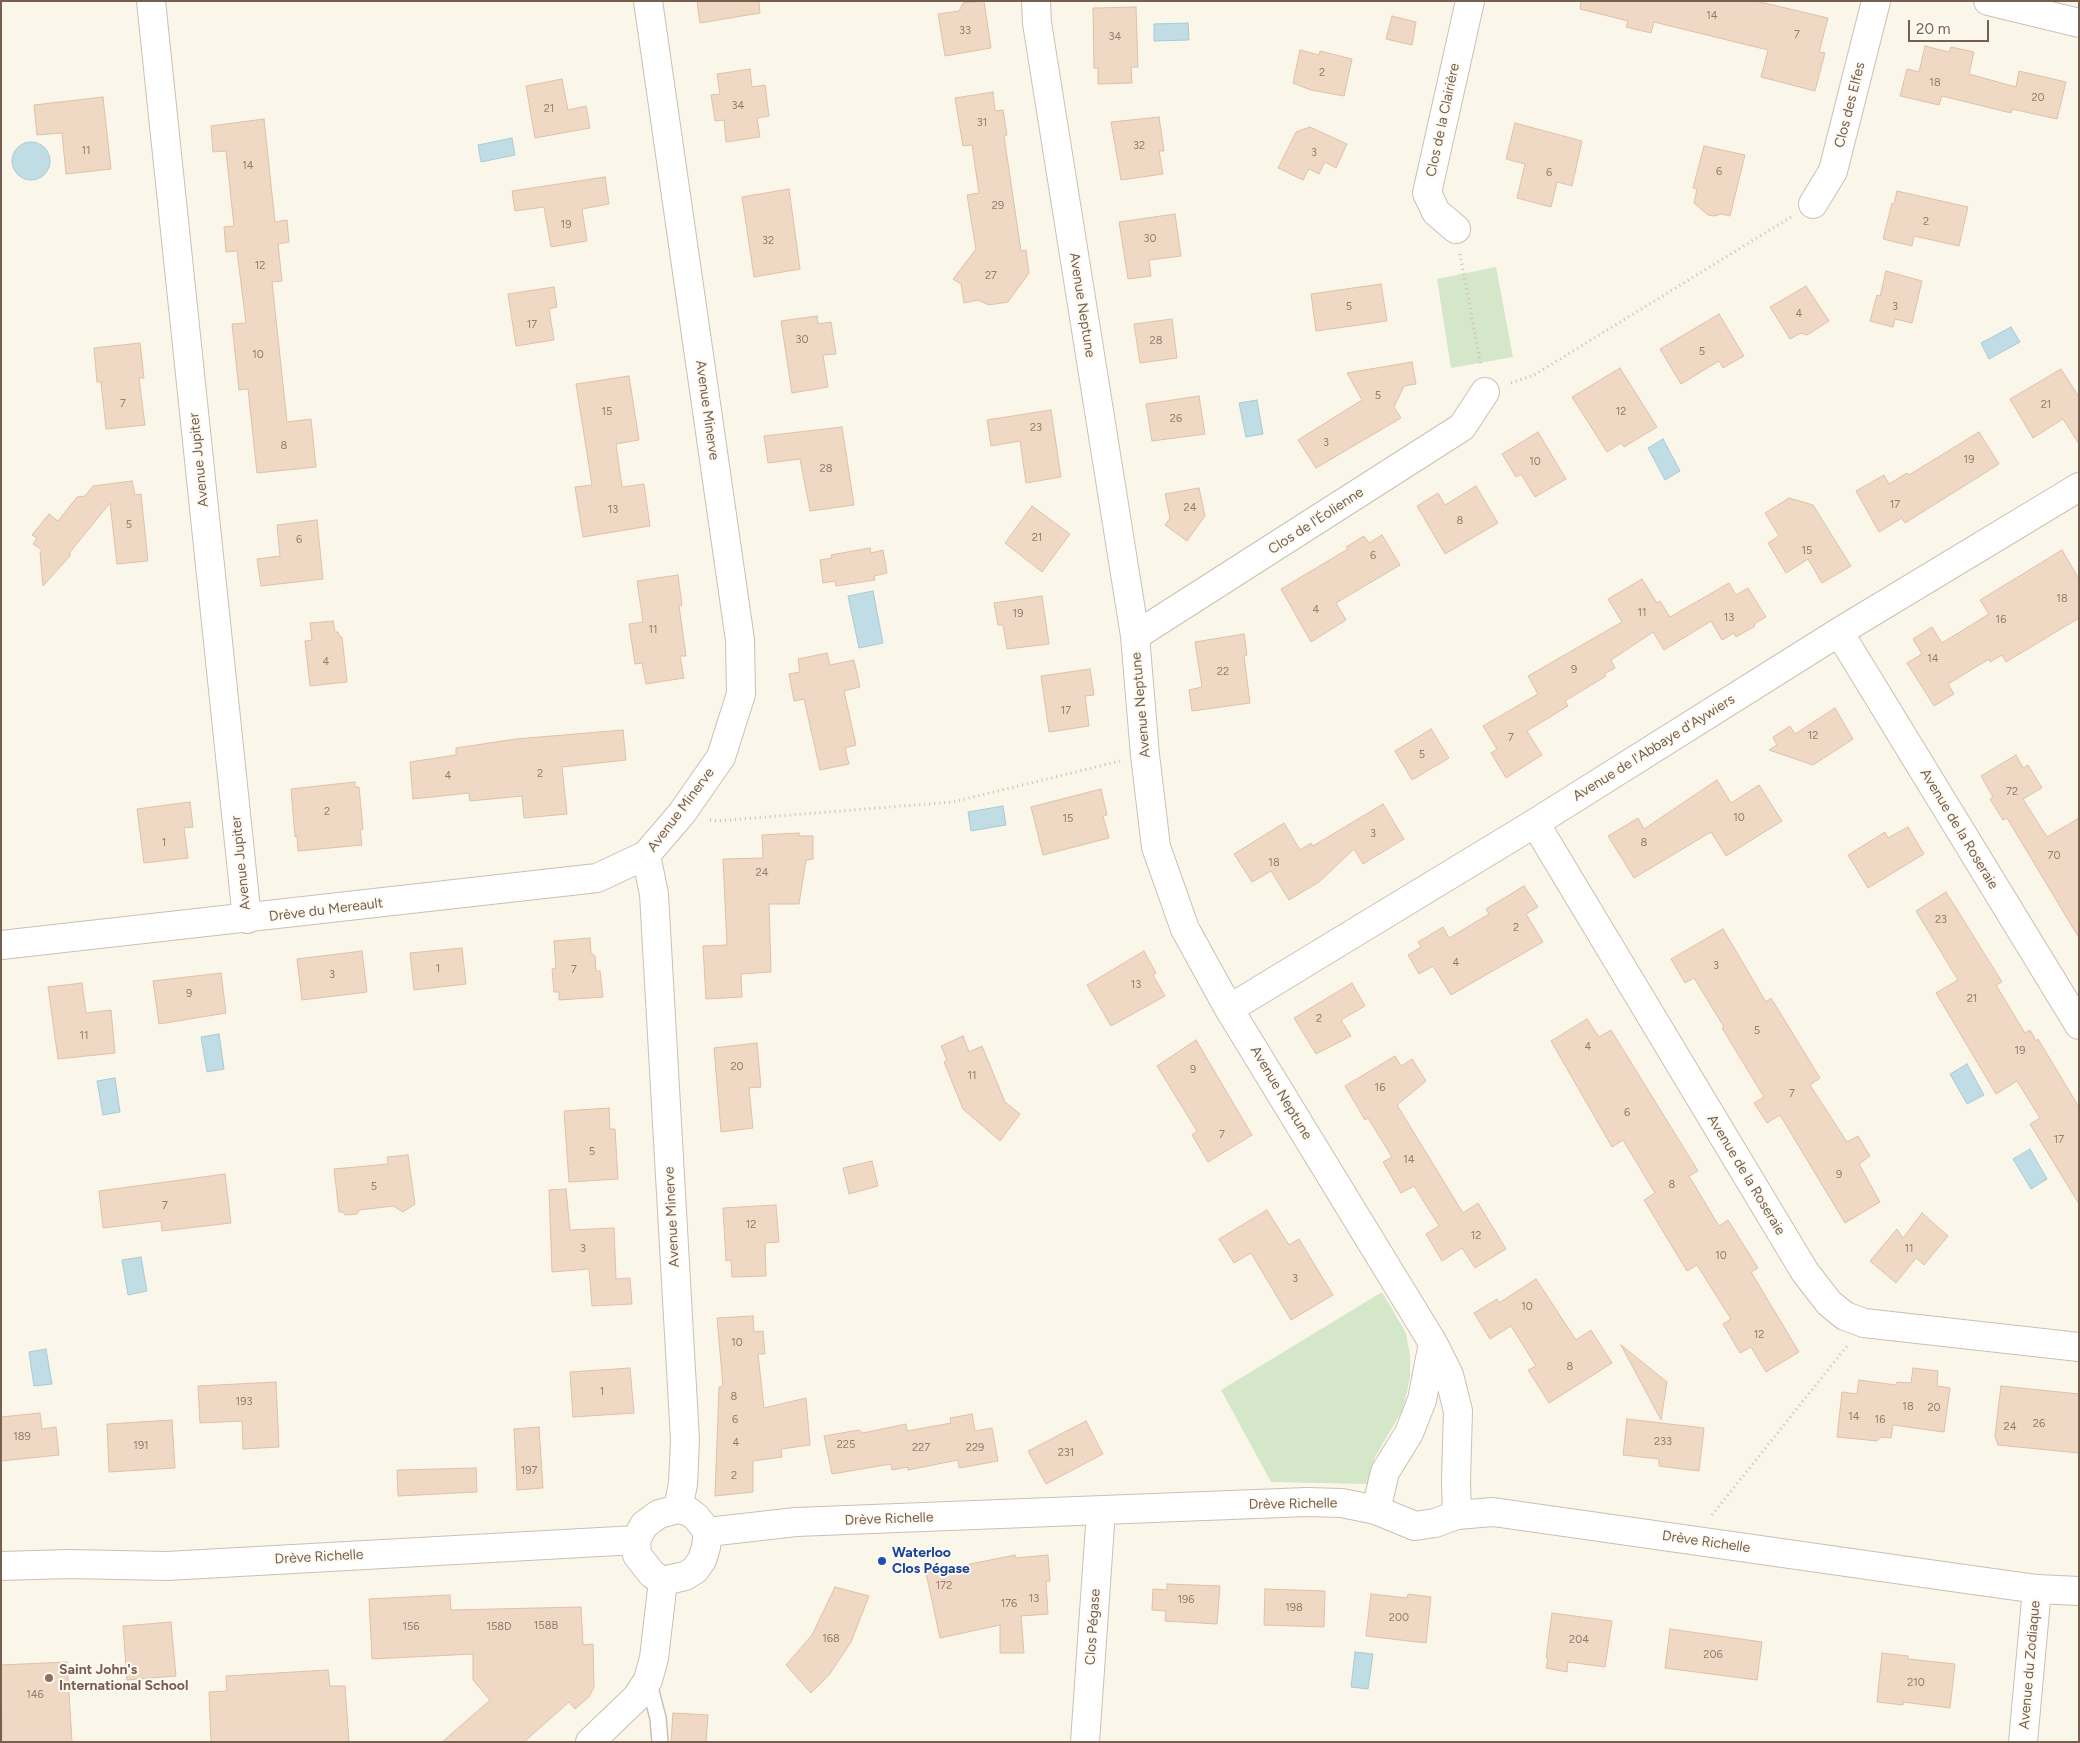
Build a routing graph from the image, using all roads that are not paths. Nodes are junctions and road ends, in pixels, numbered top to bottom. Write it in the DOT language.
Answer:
graph roads {
  1 [pos="151,1"];
  2 [pos="648,1"];
  3 [pos="1036,1"];
  4 [pos="1470,1"];
  5 [pos="1876,1"];
  6 [pos="1988,1"];
  7 [pos="2079,23"];
  8 [pos="1813,204"];
  9 [pos="1456,229"];
  10 [pos="1485,392"];
  11 [pos="2079,487"];
  12 [pos="1839,632"];
  13 [pos="1135,636"];
  14 [pos="1535,823"];
  15 [pos="646,854"];
  16 [pos="246,919"];
  17 [pos="1,945"];
  18 [pos="1229,1009"];
  19 [pos="2079,1025"];
  20 [pos="1433,1343"];
  21 [pos="2079,1347"];
  22 [pos="678,1509"];
  23 [pos="1376,1510"];
  24 [pos="1101,1511"];
  25 [pos="1457,1515"];
  26 [pos="708,1532"];
  27 [pos="636,1540"];
  28 [pos="1,1566"];
  29 [pos="663,1581"];
  30 [pos="2037,1589"];
  31 [pos="2079,1592"];
  32 [pos="648,1680"];
  33 [pos="590,1742"];
  34 [pos="660,1742"];
  35 [pos="1085,1742"];
  36 [pos="2022,1742"];
  1 -- 16 [label="street, Avenue Jupiter"];
  2 -- 15 [label="street, Avenue Minerve"];
  3 -- 13 [label="street, Avenue Neptune"];
  4 -- 9 [label="street, Clos de la Clairière"];
  5 -- 8 [label="street, Clos des Elfes"];
  6 -- 7 [label="street"];
  10 -- 13 [label="street, Clos de l'Éolienne"];
  11 -- 12 [label="street, Avenue de l'Abbaye d'Aywiers"];
  12 -- 14 [label="street, Avenue de l'Abbaye d'Aywiers"];
  12 -- 19 [label="street, Avenue de la Roseraie"];
  13 -- 18 [label="street, Avenue Neptune"];
  14 -- 18 [label="street, Avenue de l'Abbaye d'Aywiers"];
  14 -- 21 [label="street, Avenue de la Roseraie"];
  15 -- 16 [label="street, Drève du Mereault"];
  15 -- 22 [label="street, Avenue Minerve"];
  16 -- 17 [label="street, Drève du Mereault"];
  18 -- 20 [label="street, Avenue Neptune"];
  20 -- 23 [label="street"];
  20 -- 25 [label="street, Avenue Neptune"];
  22 -- 26 [label="street"];
  22 -- 27 [label="street"];
  23 -- 24 [label="street, Drève Richelle"];
  23 -- 25 [label="street, Drève Richelle"];
  24 -- 26 [label="street, Drève Richelle"];
  24 -- 35 [label="street, Clos Pégase"];
  25 -- 30 [label="street, Drève Richelle"];
  26 -- 29 [label="street"];
  27 -- 28 [label="street, Drève Richelle"];
  27 -- 29 [label="street"];
  29 -- 32 [label="street"];
  30 -- 31 [label="street, Drève Richelle"];
  30 -- 36 [label="street, Avenue du Zodiaque"];
  32 -- 33 [label="street"];
  32 -- 34 [label="lane"];
}
